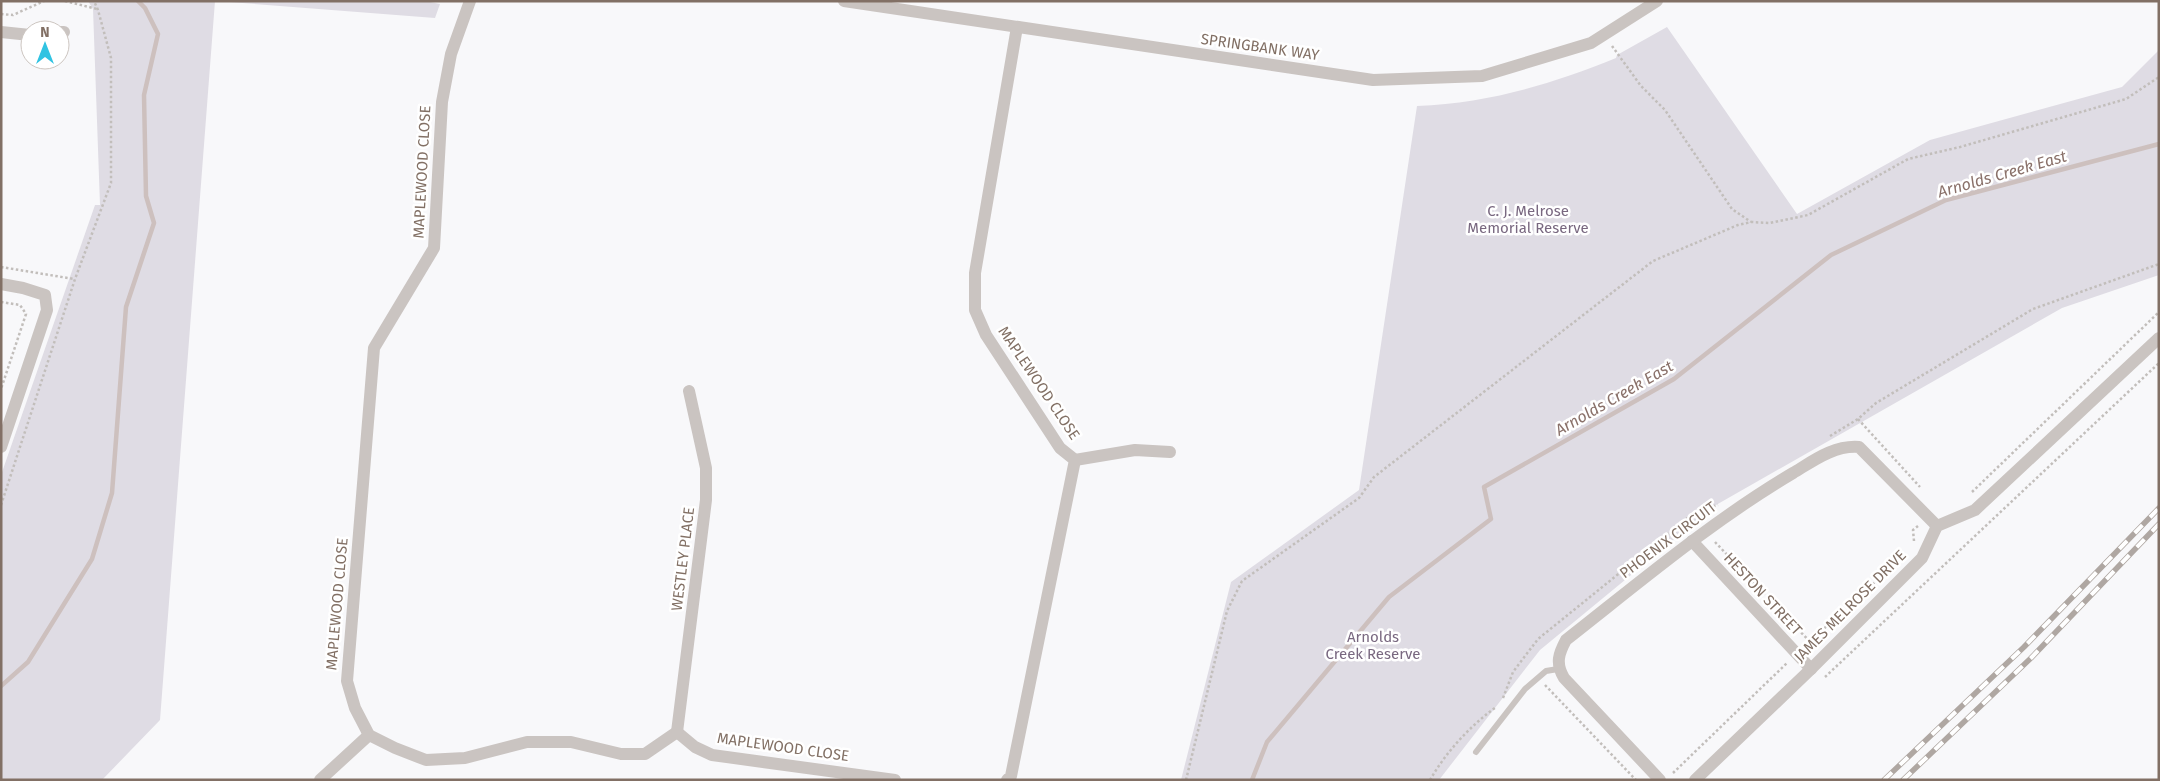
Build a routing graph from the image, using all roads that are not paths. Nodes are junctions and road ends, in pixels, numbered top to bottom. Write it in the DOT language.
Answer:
graph roads {
  1 [pos="470,1"];
  2 [pos="844,1"];
  3 [pos="1657,1"];
  4 [pos="1017,27"];
  5 [pos="1,32"];
  6 [pos="20,34"];
  7 [pos="1,284"];
  8 [pos="2159,338"];
  9 [pos="689,391"];
  10 [pos="1,447"];
  11 [pos="1170,452"];
  12 [pos="1075,460"];
  13 [pos="1938,526"];
  14 [pos="1692,541"];
  15 [pos="1558,669"];
  16 [pos="1811,669"];
  17 [pos="677,732"];
  18 [pos="369,735"];
  19 [pos="1476,752"];
  20 [pos="320,780"];
  21 [pos="896,780"];
  22 [pos="1007,780"];
  23 [pos="1660,780"];
  24 [pos="1695,780"];
  1 -- 18 [label="street, MAPLEWOOD CLOSE"];
  2 -- 4 [label="street, SPRINGBANK WAY"];
  3 -- 4 [label="street, SPRINGBANK WAY"];
  4 -- 12 [label="street, MAPLEWOOD CLOSE"];
  5 -- 6 [label="street"];
  7 -- 10 [label="street"];
  8 -- 13 [label="street"];
  9 -- 17 [label="street, WESTLEY PLACE"];
  11 -- 12 [label="street"];
  12 -- 22 [label="street, MAPLEWOOD CLOSE"];
  13 -- 14 [label="street, PHOENIX CIRCUIT"];
  13 -- 16 [label="street, JAMES MELROSE DRIVE"];
  14 -- 15 [label="street, PHOENIX CIRCUIT"];
  14 -- 16 [label="street, HESTON STREET"];
  15 -- 19 [label="lane"];
  15 -- 23 [label="street"];
  16 -- 24 [label="street, JAMES MELROSE DRIVE"];
  17 -- 18 [label="street"];
  17 -- 21 [label="street, MAPLEWOOD CLOSE"];
  18 -- 20 [label="street"];
}
